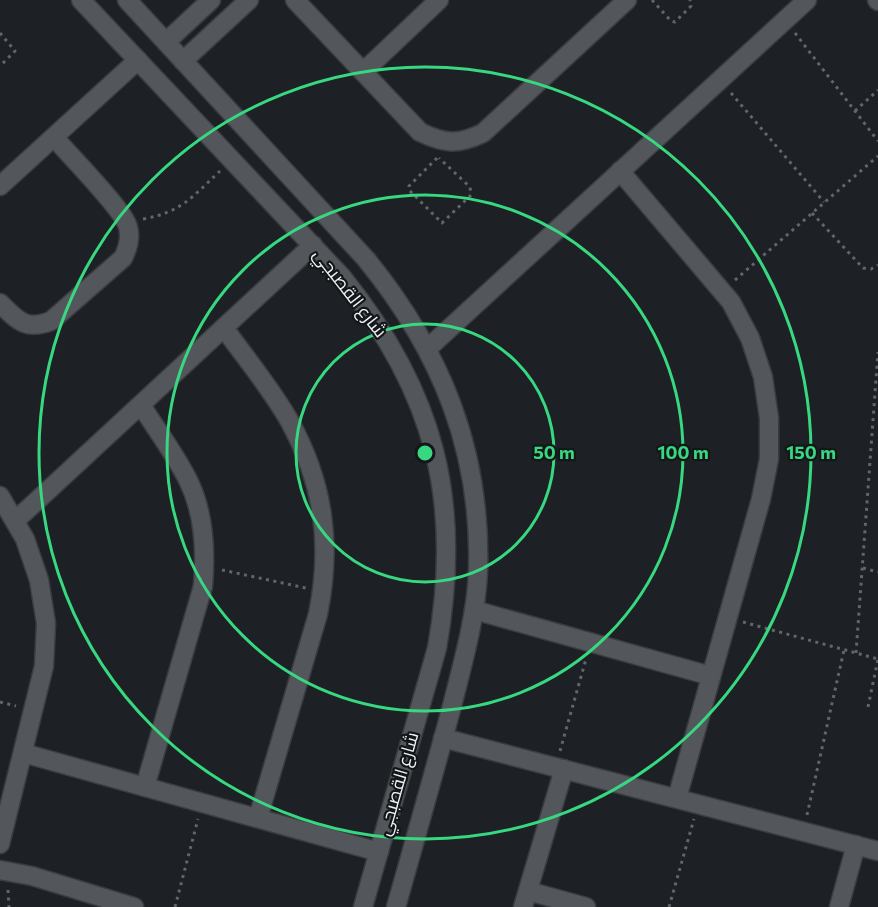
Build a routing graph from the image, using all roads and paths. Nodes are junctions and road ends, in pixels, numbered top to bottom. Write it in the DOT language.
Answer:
graph roads {
  1 [pos="81,0"];
  2 [pos="127,0"];
  3 [pos="211,0"];
  4 [pos="249,0"];
  5 [pos="295,0"];
  6 [pos="439,0"];
  7 [pos="627,0"];
  8 [pos="652,0"];
  9 [pos="690,0"];
  10 [pos="807,0"];
  11 [pos="785,21"];
  12 [pos="0,33"];
  13 [pos="166,42"];
  14 [pos="138,60"];
  15 [pos="183,61"];
  16 [pos="0,66"];
  17 [pos="363,72"];
  18 [pos="720,81"];
  19 [pos="878,90"];
  20 [pos="855,111"];
  21 [pos="54,137"];
  22 [pos="878,141"];
  23 [pos="438,156"];
  24 [pos="878,156"];
  25 [pos="232,160"];
  26 [pos="620,171"];
  27 [pos="0,186"];
  28 [pos="825,202"];
  29 [pos="812,213"];
  30 [pos="125,219"];
  31 [pos="313,245"];
  32 [pos="878,265"];
  33 [pos="722,291"];
  34 [pos="0,303"];
  35 [pos="224,328"];
  36 [pos="427,349"];
  37 [pos="878,352"];
  38 [pos="141,405"];
  39 [pos="0,496"];
  40 [pos="15,521"];
  41 [pos="205,566"];
  42 [pos="862,568"];
  43 [pos="878,572"];
  44 [pos="322,591"];
  45 [pos="474,610"];
  46 [pos="727,617"];
  47 [pos="590,643"];
  48 [pos="844,650"];
  49 [pos="856,653"];
  50 [pos="878,659"];
  51 [pos="711,676"];
  52 [pos="867,707"];
  53 [pos="443,738"];
  54 [pos="23,753"];
  55 [pos="560,768"];
  56 [pos="145,787"];
  57 [pos="677,798"];
  58 [pos="202,803"];
  59 [pos="698,804"];
  60 [pos="258,818"];
  61 [pos="803,831"];
  62 [pos="0,844"];
  63 [pos="856,845"];
  64 [pos="878,851"];
  65 [pos="379,852"];
  66 [pos="0,870"];
  67 [pos="526,899"];
  68 [pos="134,907"];
  69 [pos="175,907"];
  70 [pos="363,907"];
  71 [pos="396,907"];
  72 [pos="586,907"];
  73 [pos="669,907"];
  74 [pos="839,907"];
  1 -- 14 [label="street, شارع القصبجي"];
  2 -- 13 [label="street, شارع القصبجي"];
  3 -- 13 [label="street"];
  4 -- 15 [label="street"];
  5 -- 17 [label="street"];
  6 -- 17 [label="street"];
  7 -- 17 [label="street"];
  8 -- 9 [label="path"];
  10 -- 11 [label="street"];
  11 -- 18 [label="street"];
  11 -- 20 [label="path"];
  12 -- 16 [label="path"];
  13 -- 15 [label="street, شارع القصبجي"];
  14 -- 21 [label="street"];
  14 -- 25 [label="street, شارع القصبجي"];
  15 -- 36 [label="street, شارع القصبجي"];
  18 -- 26 [label="street"];
  18 -- 28 [label="path"];
  19 -- 20 [label="path"];
  20 -- 22 [label="path"];
  21 -- 27 [label="street"];
  21 -- 30 [label="street"];
  23 -- 23 [label="path"];
  24 -- 28 [label="path"];
  25 -- 30 [label="path"];
  25 -- 31 [label="street, شارع القصبجي"];
  26 -- 33 [label="street"];
  26 -- 36 [label="street"];
  28 -- 29 [label="path"];
  29 -- 32 [label="path"];
  29 -- 33 [label="path"];
  30 -- 34 [label="street"];
  31 -- 35 [label="street"];
  31 -- 65 [label="street, شارع القصبجي"];
  33 -- 46 [label="street"];
  35 -- 38 [label="street"];
  35 -- 44 [label="street"];
  36 -- 45 [label="street, شارع القصبجي"];
  37 -- 42 [label="path"];
  38 -- 40 [label="street"];
  38 -- 41 [label="street"];
  39 -- 40 [label="street"];
  40 -- 54 [label="street"];
  41 -- 44 [label="path"];
  41 -- 56 [label="street"];
  42 -- 43 [label="path"];
  42 -- 49 [label="path"];
  44 -- 60 [label="street"];
  45 -- 47 [label="street"];
  45 -- 53 [label="street, شارع القصبجي"];
  46 -- 48 [label="path"];
  46 -- 51 [label="street"];
  47 -- 51 [label="street"];
  47 -- 55 [label="path"];
  48 -- 49 [label="path"];
  48 -- 61 [label="path"];
  49 -- 50 [label="path"];
  50 -- 52 [label="path"];
  51 -- 57 [label="street"];
  53 -- 55 [label="street"];
  53 -- 71 [label="street, شارع القصبجي"];
  54 -- 56 [label="street"];
  54 -- 62 [label="street"];
  55 -- 57 [label="street"];
  55 -- 67 [label="street"];
  56 -- 58 [label="street"];
  57 -- 59 [label="street"];
  58 -- 60 [label="street"];
  58 -- 69 [label="path"];
  59 -- 61 [label="street"];
  59 -- 73 [label="path"];
  60 -- 65 [label="street"];
  61 -- 63 [label="street"];
  63 -- 64 [label="street"];
  63 -- 74 [label="street"];
  65 -- 70 [label="street, شارع القصبجي"];
  66 -- 68 [label="street"];
  67 -- 72 [label="street"];
}
